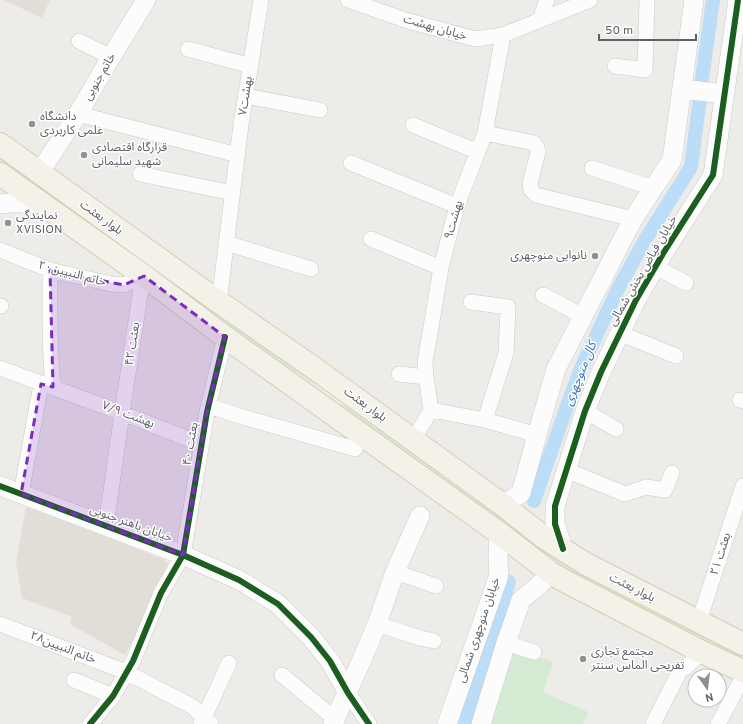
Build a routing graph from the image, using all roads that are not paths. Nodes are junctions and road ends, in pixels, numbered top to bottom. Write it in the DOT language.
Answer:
graph roads {
  1 [pos="146,0"];
  2 [pos="261,0"];
  3 [pos="348,0"];
  4 [pos="547,0"];
  5 [pos="590,0"];
  6 [pos="647,0"];
  7 [pos="694,0"];
  8 [pos="738,0"];
  9 [pos="540,19"];
  10 [pos="503,35"];
  11 [pos="78,41"];
  12 [pos="188,49"];
  13 [pos="111,57"];
  14 [pos="251,66"];
  15 [pos="615,66"];
  16 [pos="682,89"];
  17 [pos="724,94"];
  18 [pos="246,96"];
  19 [pos="320,110"];
  20 [pos="78,114"];
  21 [pos="413,125"];
  22 [pos="485,133"];
  23 [pos="0,144"];
  24 [pos="478,152"];
  25 [pos="238,155"];
  26 [pos="351,163"];
  27 [pos="592,168"];
  28 [pos="39,173"];
  29 [pos="0,174"];
  30 [pos="140,174"];
  31 [pos="653,188"];
  32 [pos="233,193"];
  33 [pos="42,203"];
  34 [pos="0,204"];
  35 [pos="457,206"];
  36 [pos="633,219"];
  37 [pos="371,239"];
  38 [pos="226,243"];
  39 [pos="0,250"];
  40 [pos="655,267"];
  41 [pos="441,268"];
  42 [pos="310,269"];
  43 [pos="50,270"];
  44 [pos="144,276"];
  45 [pos="686,283"];
  46 [pos="543,295"];
  47 [pos="219,302"];
  48 [pos="471,302"];
  49 [pos="583,316"];
  50 [pos="619,333"];
  51 [pos="225,337"];
  52 [pos="676,356"];
  53 [pos="0,368"];
  54 [pos="398,374"];
  55 [pos="426,377"];
  56 [pos="336,384"];
  57 [pos="47,385"];
  58 [pos="321,405"];
  59 [pos="209,406"];
  60 [pos="431,410"];
  61 [pos="585,411"];
  62 [pos="122,413"];
  63 [pos="485,420"];
  64 [pos="616,429"];
  65 [pos="537,435"];
  66 [pos="413,440"];
  67 [pos="201,444"];
  68 [pos="355,450"];
  69 [pos="566,470"];
  70 [pos="672,473"];
  71 [pos="0,486"];
  72 [pos="743,486"];
  73 [pos="21,494"];
  74 [pos="503,505"];
  75 [pos="420,516"];
  76 [pos="106,526"];
  77 [pos="737,527"];
  78 [pos="499,533"];
  79 [pos="563,549"];
  80 [pos="183,555"];
  81 [pos="395,572"];
  82 [pos="551,573"];
  83 [pos="436,586"];
  84 [pos="699,621"];
  85 [pos="0,624"];
  86 [pos="377,624"];
  87 [pos="434,641"];
  88 [pos="681,641"];
  89 [pos="506,643"];
  90 [pos="743,644"];
  91 [pos="534,652"];
  92 [pos="702,652"];
  93 [pos="229,663"];
  94 [pos="680,671"];
  95 [pos="743,671"];
  96 [pos="126,672"];
  97 [pos="282,675"];
  98 [pos="743,677"];
  99 [pos="74,680"];
  100 [pos="348,693"];
  101 [pos="113,696"];
  102 [pos="334,721"];
  103 [pos="97,722"];
  104 [pos="206,722"];
  105 [pos="369,724"];
  106 [pos="446,724"];
  107 [pos="481,724"];
  108 [pos="653,724"];
  109 [pos="718,724"];
  1 -- 13 [label="street, خاتم جنوبی"];
  2 -- 14 [label="street, بهشت۷"];
  3 -- 10 [label="street, خیابان بهشت"];
  4 -- 9 [label="street"];
  5 -- 9 [label="street, خیابان بهشت"];
  6 -- 15 [label="street"];
  7 -- 16 [label="street"];
  8 -- 17 [label="street, خیابان فیاض بخش شمالی"];
  9 -- 10 [label="street, خیابان بهشت"];
  10 -- 22 [label="street, بهشت۹"];
  11 -- 13 [label="street"];
  12 -- 14 [label="street"];
  13 -- 20 [label="street, خاتم جنوبی"];
  14 -- 18 [label="street, بهشت۷"];
  16 -- 17 [label="street"];
  16 -- 31 [label="street"];
  17 -- 40 [label="street, خیابان فیاض بخش شمالی"];
  18 -- 19 [label="street"];
  18 -- 25 [label="street, بهشت۷"];
  20 -- 25 [label="street"];
  20 -- 28 [label="street, خاتم جنوبی"];
  21 -- 24 [label="street"];
  22 -- 24 [label="street, بهشت۹"];
  22 -- 36 [label="street"];
  23 -- 28 [label="main road, بلوار بعثت"];
  24 -- 35 [label="street, بهشت۹"];
  25 -- 32 [label="street, بهشت۷"];
  26 -- 35 [label="street"];
  27 -- 31 [label="street"];
  28 -- 47 [label="main road, بلوار بعثت"];
  29 -- 33 [label="main road, بلوار بعثت"];
  30 -- 32 [label="street"];
  31 -- 36 [label="street"];
  32 -- 38 [label="street, بهشت۷"];
  33 -- 34 [label="street"];
  33 -- 44 [label="main road, بلوار بعثت"];
  35 -- 41 [label="street, بهشت۹"];
  36 -- 49 [label="street"];
  37 -- 41 [label="street"];
  38 -- 42 [label="street"];
  38 -- 47 [label="street, بهشت۷"];
  39 -- 43 [label="street, خاتم النبیین۲۰"];
  40 -- 45 [label="street"];
  40 -- 50 [label="street, خیابان فیاض بخش شمالی"];
  41 -- 55 [label="street, بهشت۹"];
  43 -- 44 [label="street, خاتم النبیین۲۰"];
  43 -- 57 [label="street"];
  44 -- 51 [label="main road, بلوار بعثت"];
  44 -- 62 [label="street, بعثت ۴۲"];
  46 -- 49 [label="street"];
  47 -- 56 [label="main road, بلوار بعثت"];
  48 -- 63 [label="street"];
  49 -- 65 [label="street"];
  50 -- 52 [label="street"];
  50 -- 61 [label="street, خیابان فیاض بخش شمالی"];
  51 -- 58 [label="main road, بلوار بعثت"];
  51 -- 59 [label="street, بعثت ۴۰"];
  53 -- 57 [label="street, بهشت ۷/۹"];
  54 -- 55 [label="street"];
  55 -- 60 [label="street, بهشت۹"];
  56 -- 58 [label="main road"];
  56 -- 66 [label="main road, بلوار بعثت"];
  57 -- 62 [label="street, بهشت ۷/۹"];
  57 -- 73 [label="street"];
  58 -- 78 [label="main road, بلوار بعثت"];
  59 -- 67 [label="street, بعثت ۴۰"];
  59 -- 68 [label="street"];
  60 -- 63 [label="street"];
  60 -- 66 [label="street"];
  61 -- 64 [label="street"];
  61 -- 69 [label="street, خیابان فیاض بخش شمالی"];
  62 -- 67 [label="street, بهشت ۷/۹"];
  62 -- 76 [label="street, بعثت ۴۲"];
  63 -- 65 [label="street"];
  65 -- 74 [label="street"];
  66 -- 74 [label="main road, بلوار بعثت"];
  67 -- 80 [label="street, بعثت ۴۰"];
  69 -- 70 [label="street"];
  69 -- 79 [label="street, خیابان فیاض بخش شمالی"];
  71 -- 73 [label="street, خیابان باهنر جنوبی"];
  72 -- 77 [label="street, بعثت ۲۱"];
  73 -- 76 [label="street, خیابان باهنر جنوبی"];
  74 -- 79 [label="main road, بلوار بعثت"];
  75 -- 81 [label="street"];
  76 -- 80 [label="street, خیابان باهنر جنوبی"];
  77 -- 84 [label="street, بعثت ۲۱"];
  78 -- 82 [label="main road, بلوار بعثت"];
  78 -- 106 [label="street, خیابان منوچهری شمالی"];
  79 -- 84 [label="main road, بلوار بعثت"];
  80 -- 96 [label="street"];
  80 -- 100 [label="street, خیابان باهنر جنوبی"];
  81 -- 83 [label="street"];
  81 -- 86 [label="street"];
  82 -- 88 [label="main road, بلوار بعثت"];
  82 -- 89 [label="street"];
  84 -- 90 [label="main road, بلوار بعثت"];
  85 -- 96 [label="street, خاتم النبیین۲۸"];
  86 -- 87 [label="street"];
  86 -- 100 [label="street"];
  88 -- 92 [label="main road, بلوار بعثت"];
  88 -- 94 [label="street"];
  89 -- 91 [label="street"];
  89 -- 107 [label="street"];
  92 -- 94 [label="street"];
  92 -- 95 [label="main road, بلوار بعثت"];
  93 -- 104 [label="street"];
  94 -- 108 [label="street"];
  96 -- 101 [label="street"];
  96 -- 104 [label="street, خاتم النبیین۲۸"];
  97 -- 102 [label="street"];
  98 -- 109 [label="street"];
  99 -- 101 [label="street"];
  100 -- 102 [label="street"];
  100 -- 105 [label="street"];
  101 -- 103 [label="street"];
}
